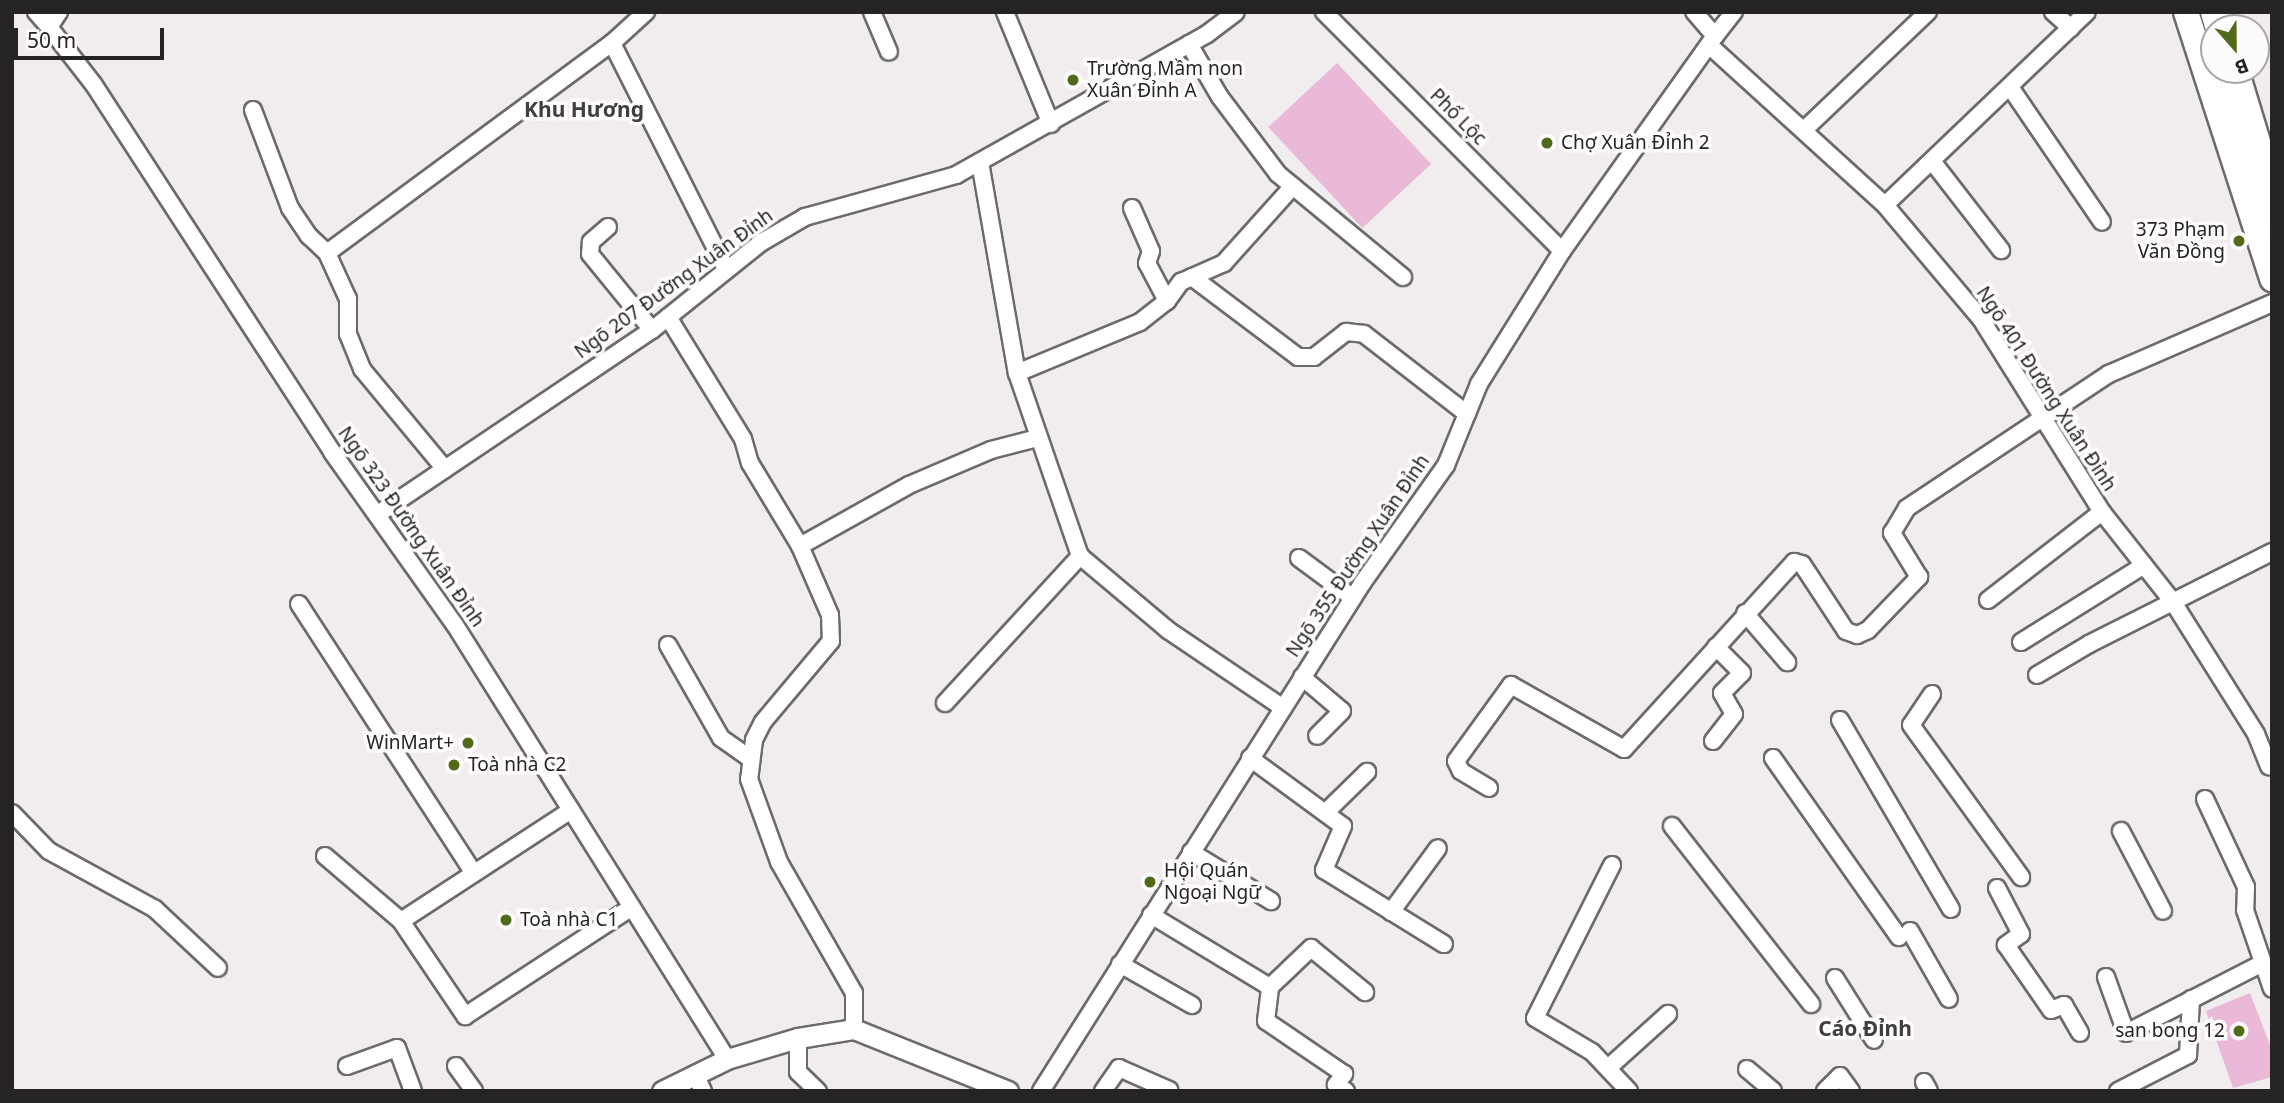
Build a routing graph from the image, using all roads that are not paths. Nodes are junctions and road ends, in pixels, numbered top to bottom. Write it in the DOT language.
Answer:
graph roads {
  1 [pos="36,12"];
  2 [pos="59,12"];
  3 [pos="646,12"];
  4 [pos="872,12"];
  5 [pos="1005,12"];
  6 [pos="1236,12"];
  7 [pos="1324,12"];
  8 [pos="1694,12"];
  9 [pos="1734,12"];
  10 [pos="1928,12"];
  11 [pos="2053,12"];
  12 [pos="2087,12"];
  13 [pos="2186,12"];
  14 [pos="49,27"];
  15 [pos="2071,28"];
  16 [pos="1712,40"];
  17 [pos="612,43"];
  18 [pos="1189,44"];
  19 [pos="889,52"];
  20 [pos="2231,84"];
  21 [pos="2237,84"];
  22 [pos="2010,87"];
  23 [pos="253,110"];
  24 [pos="1051,124"];
  25 [pos="1805,129"];
  26 [pos="1932,161"];
  27 [pos="979,162"];
  28 [pos="1293,186"];
  29 [pos="2272,198"];
  30 [pos="1885,205"];
  31 [pos="1132,208"];
  32 [pos="2272,220"];
  33 [pos="2102,222"];
  34 [pos="608,227"];
  35 [pos="2001,250"];
  36 [pos="1562,251"];
  37 [pos="327,253"];
  38 [pos="726,270"];
  39 [pos="1403,277"];
  40 [pos="1192,278"];
  41 [pos="2272,279"];
  42 [pos="1167,301"];
  43 [pos="2272,303"];
  44 [pos="668,317"];
  45 [pos="652,330"];
  46 [pos="1017,373"];
  47 [pos="1467,414"];
  48 [pos="2040,415"];
  49 [pos="1037,438"];
  50 [pos="445,469"];
  51 [pos="2102,512"];
  52 [pos="378,514"];
  53 [pos="800,546"];
  54 [pos="2272,552"];
  55 [pos="1080,556"];
  56 [pos="1298,558"];
  57 [pos="2144,565"];
  58 [pos="1353,598"];
  59 [pos="1988,600"];
  60 [pos="2173,602"];
  61 [pos="299,604"];
  62 [pos="1745,613"];
  63 [pos="2021,642"];
  64 [pos="667,645"];
  65 [pos="1716,647"];
  66 [pos="1787,662"];
  67 [pos="2037,676"];
  68 [pos="1303,677"];
  69 [pos="1932,694"];
  70 [pos="945,703"];
  71 [pos="1283,708"];
  72 [pos="1840,720"];
  73 [pos="1317,736"];
  74 [pos="1713,741"];
  75 [pos="750,758"];
  76 [pos="1250,758"];
  77 [pos="1773,758"];
  78 [pos="2269,766"];
  79 [pos="1367,772"];
  80 [pos="1489,788"];
  81 [pos="2204,799"];
  82 [pos="571,810"];
  83 [pos="12,813"];
  84 [pos="1325,813"];
  85 [pos="1672,826"];
  86 [pos="2122,831"];
  87 [pos="1437,848"];
  88 [pos="1191,852"];
  89 [pos="325,856"];
  90 [pos="1612,865"];
  91 [pos="474,873"];
  92 [pos="2021,877"];
  93 [pos="1997,888"];
  94 [pos="1271,901"];
  95 [pos="632,907"];
  96 [pos="1951,909"];
  97 [pos="2163,911"];
  98 [pos="1391,912"];
  99 [pos="1152,915"];
  100 [pos="401,921"];
  101 [pos="1444,944"];
  102 [pos="2263,962"];
  103 [pos="1120,964"];
  104 [pos="218,968"];
  105 [pos="1835,978"];
  106 [pos="2106,978"];
  107 [pos="1270,987"];
  108 [pos="2272,989"];
  109 [pos="1365,992"];
  110 [pos="1949,999"];
  111 [pos="2191,999"];
  112 [pos="1811,1004"];
  113 [pos="1192,1005"];
  114 [pos="1668,1014"];
  115 [pos="854,1029"];
  116 [pos="2080,1033"];
  117 [pos="798,1038"];
  118 [pos="1874,1041"];
  119 [pos="727,1059"];
  120 [pos="347,1066"];
  121 [pos="456,1066"];
  122 [pos="1608,1068"];
  123 [pos="1747,1069"];
  124 [pos="699,1082"];
  125 [pos="1169,1090"];
  126 [pos="413,1091"];
  127 [pos="474,1091"];
  128 [pos="662,1091"];
  129 [pos="818,1091"];
  130 [pos="1008,1091"];
  131 [pos="1041,1091"];
  132 [pos="1103,1091"];
  133 [pos="1346,1091"];
  134 [pos="1629,1091"];
  135 [pos="1773,1091"];
  136 [pos="1825,1091"];
  137 [pos="1851,1091"];
  138 [pos="2118,1091"];
  1 -- 14 [label="street, Ngõ 323 Đường Xuân Đỉnh"];
  2 -- 14 [label="street"];
  3 -- 17 [label="street"];
  4 -- 19 [label="street"];
  5 -- 24 [label="street"];
  6 -- 18 [label="street, Ngõ 207 Đường Xuân Đỉnh"];
  7 -- 36 [label="street, Phố Lộc"];
  8 -- 16 [label="street, Ngõ 401 Đường Xuân Đỉnh"];
  9 -- 16 [label="street, Ngõ 355 Đường Xuân Đỉnh"];
  10 -- 25 [label="street"];
  11 -- 15 [label="street"];
  12 -- 15 [label="street"];
  13 -- 41 [label="main road"];
  14 -- 52 [label="street, Ngõ 323 Đường Xuân Đỉnh"];
  15 -- 22 [label="street"];
  16 -- 25 [label="street, Ngõ 401 Đường Xuân Đỉnh"];
  16 -- 36 [label="street, Ngõ 355 Đường Xuân Đỉnh"];
  17 -- 37 [label="street"];
  17 -- 38 [label="street"];
  18 -- 24 [label="street, Ngõ 207 Đường Xuân Đỉnh"];
  18 -- 28 [label="street"];
  20 -- 32 [label="main road"];
  21 -- 29 [label="highway"];
  22 -- 26 [label="street"];
  22 -- 33 [label="street"];
  23 -- 37 [label="street"];
  24 -- 27 [label="street, Ngõ 207 Đường Xuân Đỉnh"];
  25 -- 30 [label="street, Ngõ 401 Đường Xuân Đỉnh"];
  26 -- 30 [label="street"];
  26 -- 35 [label="street"];
  27 -- 38 [label="street, Ngõ 207 Đường Xuân Đỉnh"];
  27 -- 46 [label="street"];
  28 -- 39 [label="street"];
  28 -- 40 [label="street"];
  30 -- 48 [label="street, Ngõ 401 Đường Xuân Đỉnh"];
  31 -- 42 [label="street"];
  34 -- 45 [label="street"];
  36 -- 47 [label="street, Ngõ 355 Đường Xuân Đỉnh"];
  37 -- 50 [label="street"];
  38 -- 44 [label="street, Ngõ 207 Đường Xuân Đỉnh"];
  40 -- 42 [label="street"];
  40 -- 47 [label="street"];
  42 -- 46 [label="street"];
  43 -- 48 [label="street"];
  44 -- 45 [label="street, Ngõ 207 Đường Xuân Đỉnh"];
  44 -- 53 [label="street"];
  45 -- 50 [label="street, Ngõ 207 Đường Xuân Đỉnh"];
  46 -- 49 [label="street"];
  47 -- 58 [label="street, Ngõ 355 Đường Xuân Đỉnh"];
  48 -- 51 [label="street, Ngõ 401 Đường Xuân Đỉnh"];
  48 -- 62 [label="street"];
  49 -- 53 [label="street"];
  49 -- 55 [label="street"];
  50 -- 52 [label="street, Ngõ 207 Đường Xuân Đỉnh"];
  51 -- 57 [label="street, Ngõ 401 Đường Xuân Đỉnh"];
  51 -- 59 [label="street"];
  52 -- 82 [label="street, Ngõ 323 Đường Xuân Đỉnh"];
  53 -- 75 [label="street"];
  54 -- 60 [label="street"];
  55 -- 70 [label="street"];
  55 -- 71 [label="street"];
  56 -- 58 [label="street"];
  57 -- 60 [label="street, Ngõ 401 Đường Xuân Đỉnh"];
  57 -- 63 [label="street"];
  58 -- 68 [label="street, Ngõ 355 Đường Xuân Đỉnh"];
  60 -- 67 [label="street"];
  60 -- 78 [label="street, Ngõ 401 Đường Xuân Đỉnh"];
  61 -- 91 [label="street"];
  62 -- 65 [label="street"];
  62 -- 66 [label="street"];
  64 -- 75 [label="street"];
  65 -- 74 [label="street"];
  65 -- 80 [label="street"];
  68 -- 71 [label="street, Ngõ 355 Đường Xuân Đỉnh"];
  68 -- 73 [label="street"];
  69 -- 92 [label="street"];
  71 -- 76 [label="street, Ngõ 355 Đường Xuân Đỉnh"];
  72 -- 96 [label="street"];
  75 -- 115 [label="street"];
  76 -- 84 [label="street"];
  76 -- 88 [label="street, Ngõ 355 Đường Xuân Đỉnh"];
  77 -- 110 [label="street"];
  79 -- 84 [label="street"];
  81 -- 102 [label="street"];
  82 -- 91 [label="street"];
  82 -- 95 [label="street, Ngõ 323 Đường Xuân Đỉnh"];
  83 -- 104 [label="street"];
  84 -- 98 [label="street"];
  85 -- 112 [label="street"];
  86 -- 97 [label="street"];
  87 -- 98 [label="street"];
  88 -- 94 [label="street"];
  88 -- 99 [label="street, Ngõ 355 Đường Xuân Đỉnh"];
  89 -- 100 [label="street"];
  90 -- 122 [label="street"];
  91 -- 100 [label="street"];
  93 -- 116 [label="street"];
  95 -- 100 [label="street"];
  95 -- 119 [label="street, Ngõ 323 Đường Xuân Đỉnh"];
  98 -- 101 [label="street"];
  99 -- 103 [label="street, Ngõ 355 Đường Xuân Đỉnh"];
  99 -- 107 [label="street"];
  102 -- 108 [label="street"];
  102 -- 111 [label="street"];
  103 -- 113 [label="street"];
  103 -- 131 [label="street, Ngõ 355 Đường Xuân Đỉnh"];
  105 -- 118 [label="street"];
  106 -- 111 [label="street"];
  107 -- 109 [label="street"];
  107 -- 133 [label="street"];
  111 -- 138 [label="street"];
  114 -- 122 [label="street"];
  115 -- 117 [label="street"];
  115 -- 130 [label="street"];
  117 -- 119 [label="street"];
  117 -- 129 [label="street"];
  119 -- 124 [label="street"];
  120 -- 126 [label="street"];
  121 -- 127 [label="street"];
  122 -- 134 [label="street"];
  123 -- 135 [label="street"];
  124 -- 128 [label="street"];
  125 -- 132 [label="street"];
  136 -- 137 [label="street"];
}
